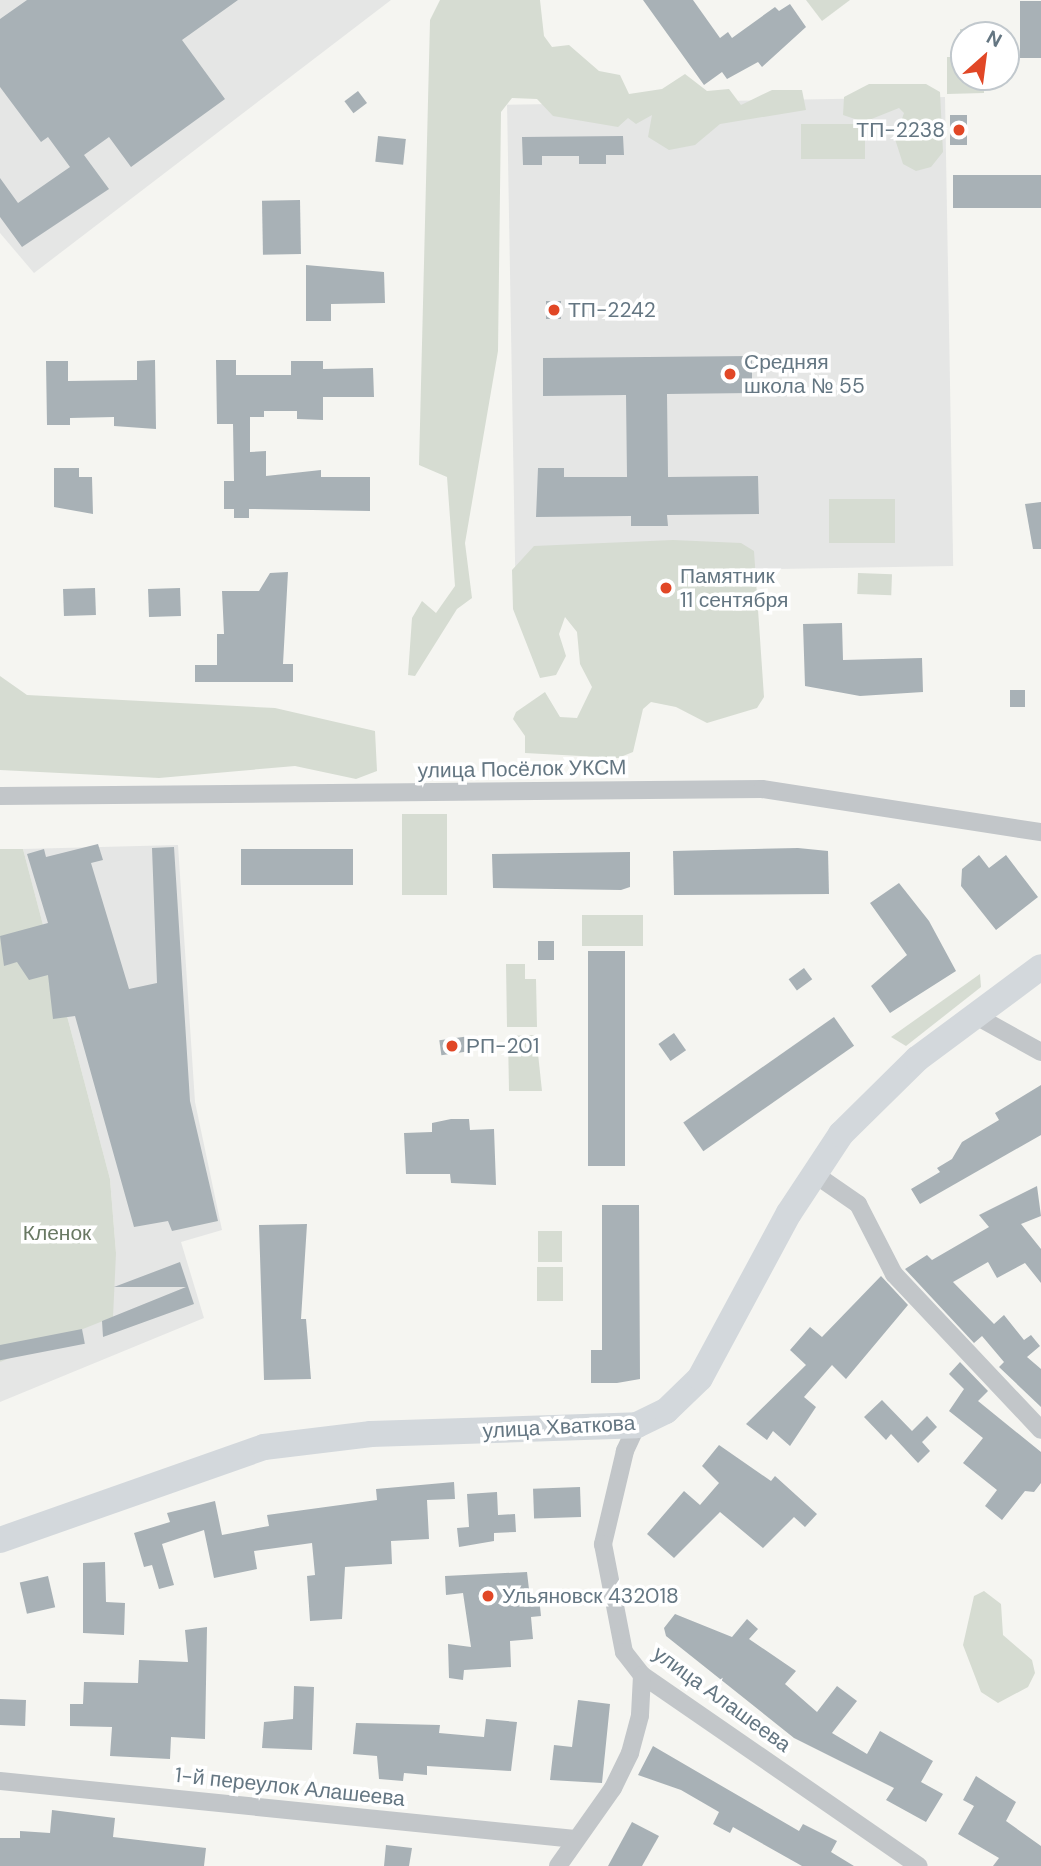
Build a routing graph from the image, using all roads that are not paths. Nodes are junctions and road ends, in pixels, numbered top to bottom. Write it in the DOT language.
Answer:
graph roads {
  1 [pos="0,796"];
  2 [pos="1041,832"];
  3 [pos="1041,967"];
  4 [pos="976,1016"];
  5 [pos="1041,1052"];
  6 [pos="813,1173"];
  7 [pos="637,1425"];
  8 [pos="1041,1430"];
  9 [pos="0,1541"];
  10 [pos="642,1675"];
  11 [pos="0,1781"];
  12 [pos="575,1839"];
  13 [pos="558,1866"];
  14 [pos="919,1866"];
  1 -- 2 [label="street, улица Посёлок УКСМ"];
  3 -- 4 [label="main road, улица Хваткова"];
  4 -- 5 [label="street"];
  4 -- 6 [label="main road, улица Хваткова"];
  6 -- 7 [label="main road, улица Хваткова"];
  6 -- 8 [label="street"];
  7 -- 9 [label="main road, улица Хваткова"];
  7 -- 10 [label="street, улица Алашеева"];
  10 -- 12 [label="street"];
  10 -- 14 [label="street, улица Алашеева"];
  11 -- 12 [label="street, 1-й переулок Алашеева"];
  12 -- 13 [label="street"];
}
